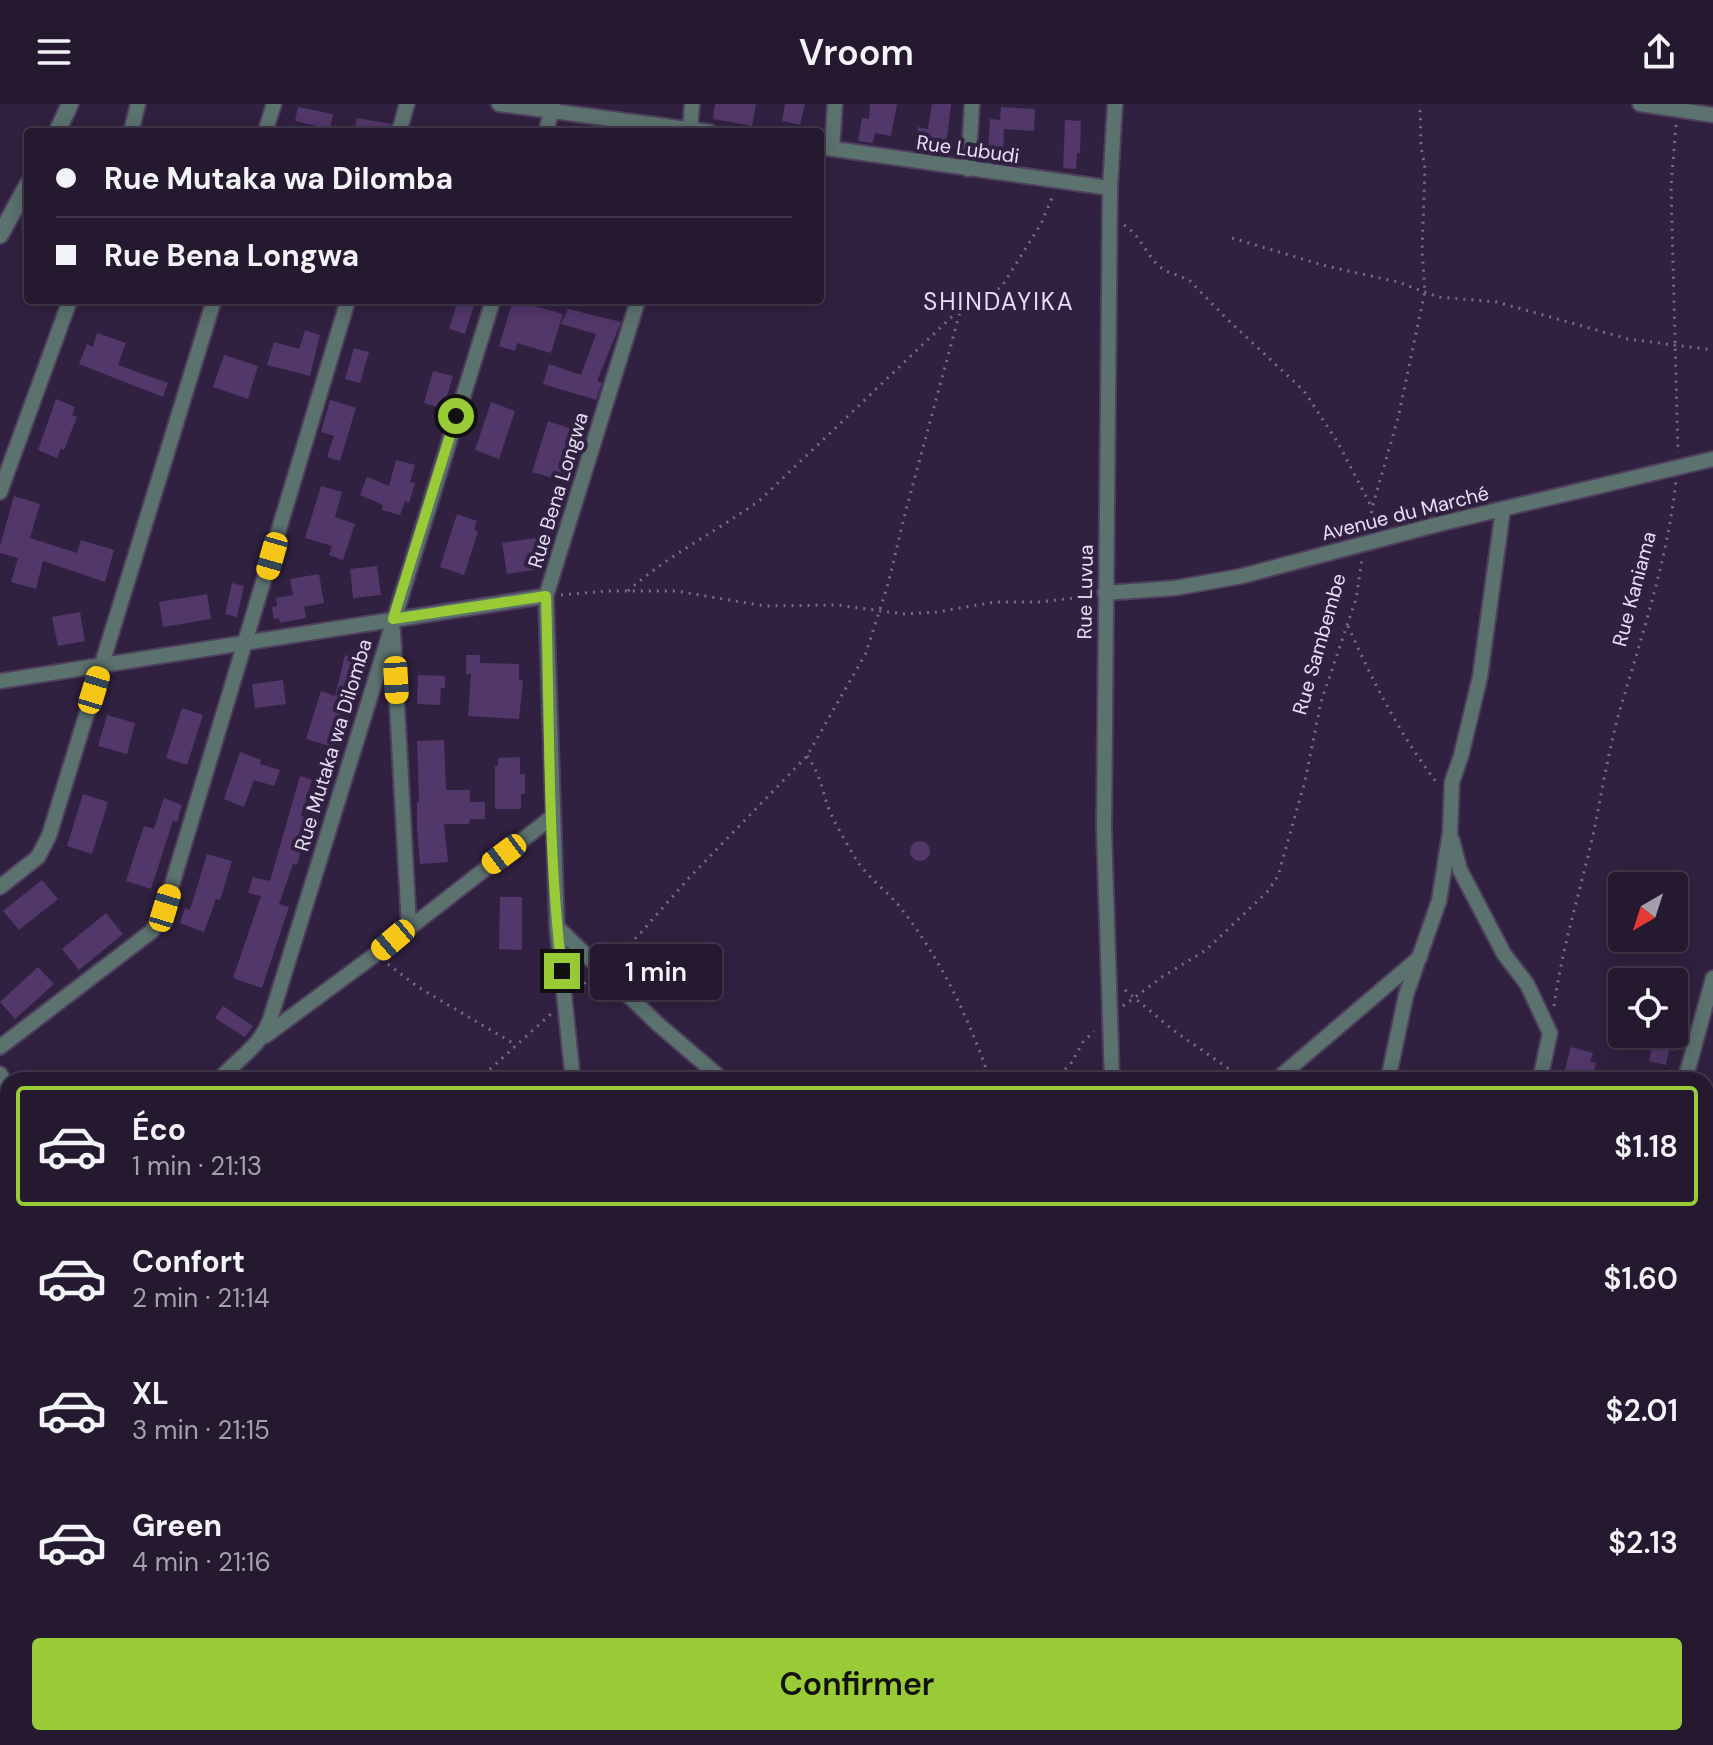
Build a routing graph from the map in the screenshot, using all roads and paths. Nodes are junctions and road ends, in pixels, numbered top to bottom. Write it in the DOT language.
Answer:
graph roads {
  1 [pos="70,104"];
  2 [pos="138,104"];
  3 [pos="274,104"];
  4 [pos="407,104"];
  5 [pos="499,104"];
  6 [pos="692,104"];
  7 [pos="835,104"];
  8 [pos="972,104"];
  9 [pos="1115,104"];
  10 [pos="1420,104"];
  11 [pos="1640,104"];
  12 [pos="1663,106"];
  13 [pos="553,108"];
  14 [pos="1713,115"];
  15 [pos="59,128"];
  16 [pos="132,128"];
  17 [pos="266,128"];
  18 [pos="400,128"];
  19 [pos="547,128"];
  20 [pos="673,128"];
  21 [pos="691,128"];
  22 [pos="826,148"];
  23 [pos="968,169"];
  24 [pos="1059,182"];
  25 [pos="1110,188"];
  26 [pos="24,191"];
  27 [pos="1110,215"];
  28 [pos="0,235"];
  29 [pos="1232,238"];
  30 [pos="1425,291"];
  31 [pos="69,304"];
  32 [pos="213,304"];
  33 [pos="347,304"];
  34 [pos="492,304"];
  35 [pos="637,304"];
  36 [pos="961,308"];
  37 [pos="1677,344"];
  38 [pos="1713,350"];
  39 [pos="1713,459"];
  40 [pos="1678,467"];
  41 [pos="0,492"];
  42 [pos="1372,508"];
  43 [pos="1503,509"];
  44 [pos="1365,544"];
  45 [pos="628,591"];
  46 [pos="1105,593"];
  47 [pos="546,596"];
  48 [pos="880,611"];
  49 [pos="393,619"];
  50 [pos="1348,625"];
  51 [pos="246,642"];
  52 [pos="102,664"];
  53 [pos="0,681"];
  54 [pos="807,756"];
  55 [pos="1441,788"];
  56 [pos="552,817"];
  57 [pos="1450,832"];
  58 [pos="0,887"];
  59 [pos="409,926"];
  60 [pos="557,927"];
  61 [pos="376,954"];
  62 [pos="1420,957"];
  63 [pos="601,969"];
  64 [pos="1110,977"];
  65 [pos="1713,978"];
  66 [pos="1133,998"];
  67 [pos="566,999"];
  68 [pos="1109,1024"];
  69 [pos="1550,1033"];
  70 [pos="262,1039"];
  71 [pos="516,1045"];
  72 [pos="0,1047"];
  73 [pos="227,1072"];
  74 [pos="487,1072"];
  75 [pos="572,1072"];
  76 [pos="714,1072"];
  77 [pos="988,1072"];
  78 [pos="1062,1072"];
  79 [pos="1112,1072"];
  80 [pos="1233,1072"];
  81 [pos="1285,1072"];
  82 [pos="1390,1072"];
  83 [pos="1542,1072"];
  84 [pos="1687,1072"];
  1 -- 15 [label="street"];
  2 -- 16 [label="street"];
  3 -- 17 [label="street"];
  4 -- 18 [label="street"];
  5 -- 13 [label="street"];
  6 -- 21 [label="street"];
  7 -- 22 [label="street"];
  8 -- 23 [label="street"];
  9 -- 25 [label="street, Rue Luvua"];
  10 -- 30 [label="path, Rue Sambembe"];
  11 -- 12 [label="street"];
  12 -- 14 [label="street"];
  12 -- 37 [label="path, Rue Kaniama"];
  13 -- 19 [label="street"];
  13 -- 20 [label="street"];
  22 -- 23 [label="street, Rue Lubudi"];
  23 -- 24 [label="street, Rue Lubudi"];
  24 -- 25 [label="street, Rue Lubudi"];
  24 -- 36 [label="path"];
  25 -- 27 [label="street, Rue Luvua"];
  26 -- 28 [label="street"];
  27 -- 42 [label="path"];
  27 -- 46 [label="street, Rue Luvua"];
  29 -- 30 [label="path"];
  30 -- 37 [label="path"];
  30 -- 42 [label="path, Rue Sambembe"];
  31 -- 41 [label="street"];
  32 -- 52 [label="street"];
  33 -- 51 [label="street"];
  34 -- 49 [label="street, Rue Mutaka wa Dilomba"];
  35 -- 47 [label="street, Rue Bena Longwa"];
  36 -- 45 [label="path"];
  36 -- 48 [label="path"];
  37 -- 38 [label="path"];
  37 -- 40 [label="path, Rue Kaniama"];
  39 -- 40 [label="street, Avenue du Marché"];
  40 -- 43 [label="street, Avenue du Marché"];
  40 -- 69 [label="path, Rue Kaniama"];
  42 -- 44 [label="path, Rue Sambembe"];
  43 -- 44 [label="street, Avenue du Marché"];
  43 -- 57 [label="street"];
  44 -- 46 [label="street, Avenue du Marché"];
  44 -- 50 [label="path, Rue Sambembe"];
  45 -- 47 [label="path"];
  45 -- 48 [label="path"];
  46 -- 48 [label="path"];
  46 -- 64 [label="street, Rue Luvua"];
  47 -- 49 [label="street"];
  47 -- 56 [label="street, Rue Bena Longwa"];
  48 -- 54 [label="path"];
  49 -- 51 [label="street"];
  49 -- 59 [label="street"];
  49 -- 70 [label="street, Rue Mutaka wa Dilomba"];
  50 -- 55 [label="path"];
  50 -- 66 [label="path, Rue Sambembe"];
  51 -- 52 [label="street"];
  51 -- 72 [label="street"];
  52 -- 53 [label="street"];
  52 -- 58 [label="street"];
  54 -- 63 [label="path"];
  54 -- 77 [label="path"];
  56 -- 59 [label="street"];
  56 -- 60 [label="street, Rue Bena Longwa"];
  57 -- 62 [label="street"];
  57 -- 69 [label="street"];
  59 -- 61 [label="street"];
  60 -- 63 [label="street"];
  60 -- 67 [label="street, Rue Bena Longwa"];
  61 -- 70 [label="street"];
  61 -- 71 [label="path"];
  62 -- 81 [label="street"];
  62 -- 82 [label="street"];
  63 -- 67 [label="path"];
  63 -- 76 [label="street"];
  64 -- 66 [label="path"];
  64 -- 68 [label="street, Rue Luvua"];
  65 -- 84 [label="street"];
  66 -- 68 [label="path, Rue Sambembe"];
  66 -- 80 [label="path"];
  67 -- 71 [label="path"];
  67 -- 75 [label="street, Rue Bena Longwa"];
  68 -- 78 [label="path, Rue Sambembe"];
  68 -- 79 [label="street, Rue Luvua"];
  69 -- 83 [label="street"];
  70 -- 73 [label="street"];
  71 -- 74 [label="path"];
}
